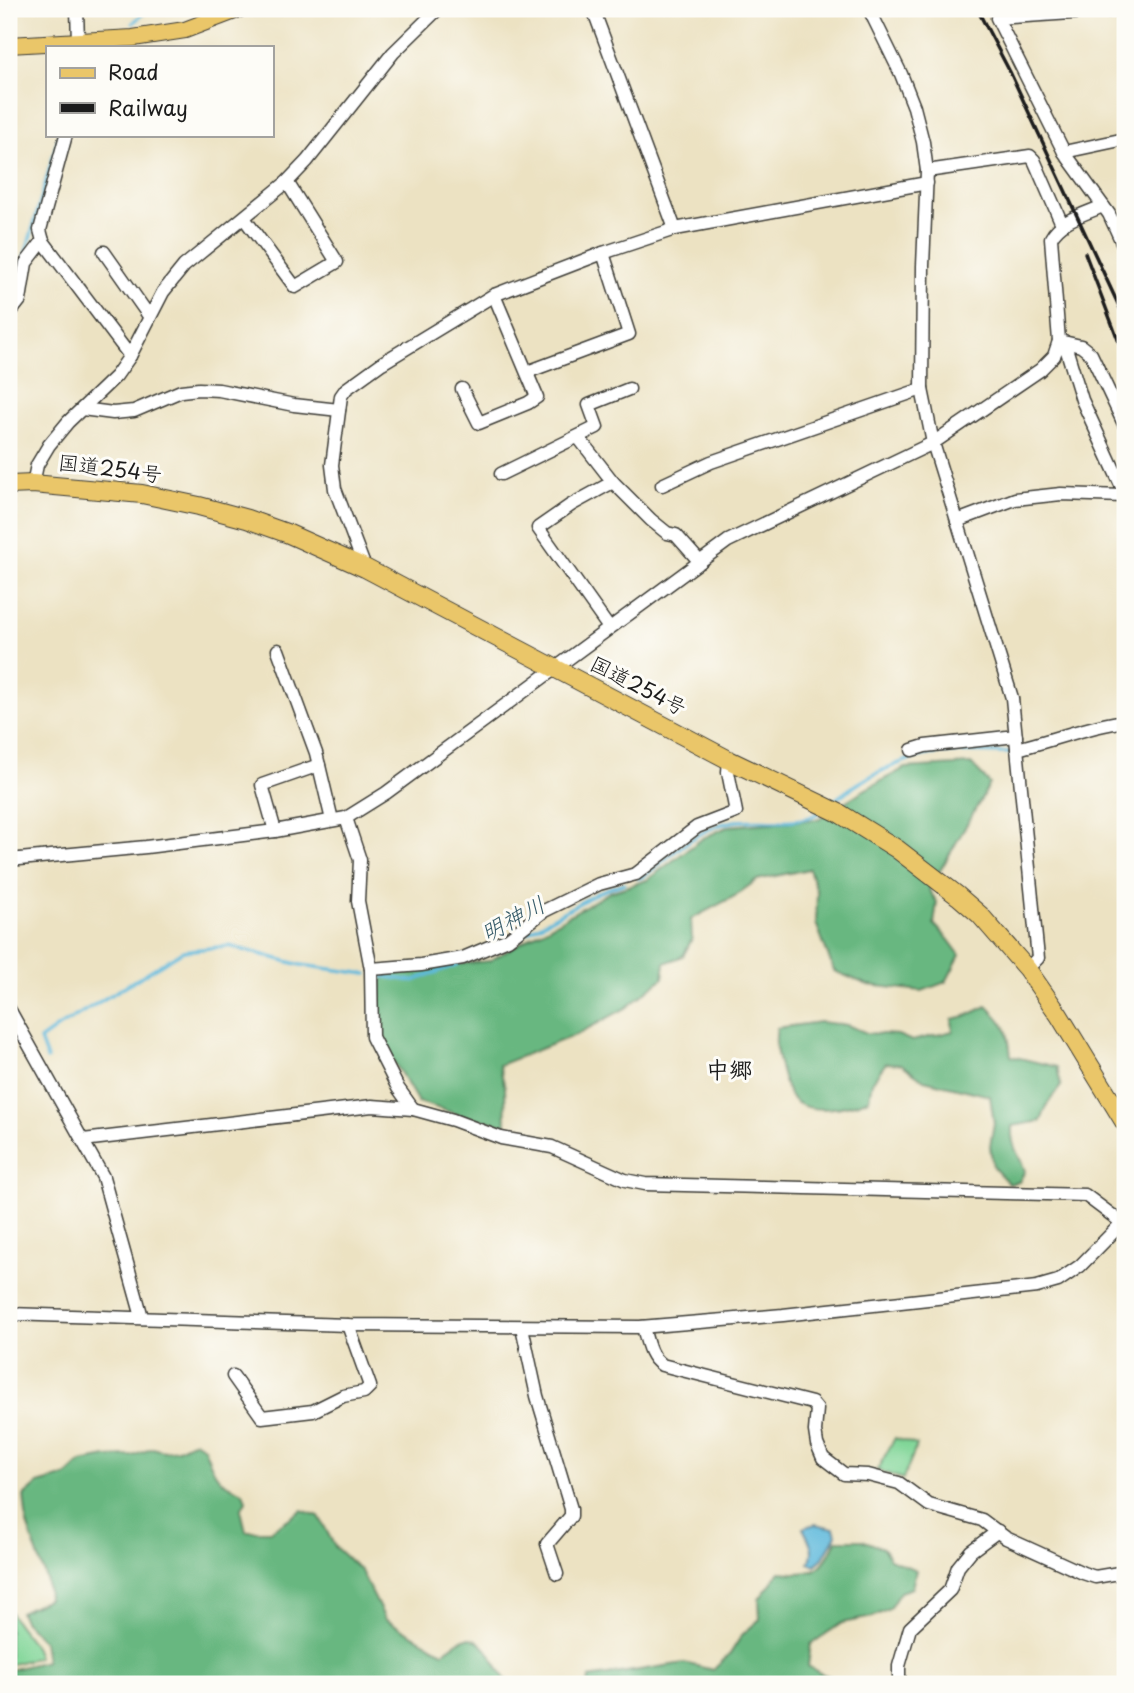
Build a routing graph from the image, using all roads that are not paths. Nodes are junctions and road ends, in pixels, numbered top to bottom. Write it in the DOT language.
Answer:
graph roads {
  1 [pos="77,9"];
  2 [pos="240,9"];
  3 [pos="438,9"];
  4 [pos="593,9"];
  5 [pos="869,9"];
  6 [pos="1117,10"];
  7 [pos="1064,12"];
  8 [pos="78,41"];
  9 [pos="100,43"];
  10 [pos="9,45"];
  11 [pos="66,136"];
  12 [pos="1125,139"];
  13 [pos="1064,152"];
  14 [pos="927,177"];
  15 [pos="287,182"];
  16 [pos="1103,206"];
  17 [pos="244,218"];
  18 [pos="1062,224"];
  19 [pos="675,229"];
  20 [pos="43,242"];
  21 [pos="1125,249"];
  22 [pos="104,252"];
  23 [pos="603,253"];
  24 [pos="494,295"];
  25 [pos="9,314"];
  26 [pos="149,316"];
  27 [pos="1059,341"];
  28 [pos="130,356"];
  29 [pos="527,372"];
  30 [pos="922,388"];
  31 [pos="461,389"];
  32 [pos="629,389"];
  33 [pos="82,409"];
  34 [pos="339,410"];
  35 [pos="1125,426"];
  36 [pos="578,437"];
  37 [pos="933,443"];
  38 [pos="501,474"];
  39 [pos="613,482"];
  40 [pos="33,484"];
  41 [pos="9,485"];
  42 [pos="662,485"];
  43 [pos="957,521"];
  44 [pos="699,562"];
  45 [pos="365,568"];
  46 [pos="609,628"];
  47 [pos="278,650"];
  48 [pos="554,668"];
  49 [pos="1125,721"];
  50 [pos="1017,742"];
  51 [pos="912,750"];
  52 [pos="729,760"];
  53 [pos="319,765"];
  54 [pos="346,818"];
  55 [pos="332,820"];
  56 [pos="275,831"];
  57 [pos="9,860"];
  58 [pos="1027,969"];
  59 [pos="371,976"];
  60 [pos="9,1009"];
  61 [pos="413,1109"];
  62 [pos="1125,1123"];
  63 [pos="83,1140"];
  64 [pos="1123,1221"];
  65 [pos="9,1314"];
  66 [pos="142,1317"];
  67 [pos="348,1325"];
  68 [pos="522,1327"];
  69 [pos="643,1327"];
  70 [pos="233,1376"];
  71 [pos="998,1531"];
  72 [pos="1125,1572"];
  73 [pos="557,1574"];
  74 [pos="899,1684"];
  1 -- 8 [label="street"];
  2 -- 9 [label="main road"];
  3 -- 15 [label="street"];
  4 -- 19 [label="street"];
  5 -- 14 [label="street"];
  6 -- 7 [label="street"];
  7 -- 13 [label="street"];
  8 -- 9 [label="main road"];
  8 -- 10 [label="main road"];
  11 -- 20 [label="street"];
  12 -- 13 [label="street"];
  13 -- 16 [label="street"];
  14 -- 18 [label="street"];
  14 -- 19 [label="street"];
  14 -- 30 [label="street"];
  15 -- 17 [label="street"];
  15 -- 17 [label="street"];
  16 -- 18 [label="street"];
  16 -- 21 [label="street"];
  17 -- 26 [label="street"];
  18 -- 27 [label="street"];
  19 -- 23 [label="street"];
  20 -- 25 [label="street"];
  20 -- 28 [label="street"];
  22 -- 26 [label="street"];
  23 -- 24 [label="street"];
  23 -- 29 [label="street"];
  24 -- 29 [label="street"];
  24 -- 34 [label="street"];
  26 -- 28 [label="street"];
  27 -- 35 [label="street"];
  27 -- 37 [label="street"];
  27 -- 43 [label="street"];
  28 -- 33 [label="street"];
  29 -- 31 [label="street"];
  30 -- 37 [label="street"];
  30 -- 42 [label="street"];
  32 -- 36 [label="street"];
  33 -- 34 [label="street"];
  33 -- 40 [label="street"];
  34 -- 45 [label="street"];
  36 -- 38 [label="street"];
  36 -- 39 [label="street"];
  37 -- 43 [label="street"];
  37 -- 44 [label="street"];
  39 -- 44 [label="street"];
  39 -- 46 [label="street"];
  40 -- 41 [label="highway, 国道254号"];
  40 -- 45 [label="highway, 国道254号"];
  43 -- 50 [label="street"];
  44 -- 46 [label="street"];
  45 -- 48 [label="highway, 国道254号"];
  46 -- 48 [label="street"];
  47 -- 53 [label="street"];
  48 -- 52 [label="highway, 国道254号"];
  48 -- 54 [label="street"];
  49 -- 50 [label="street"];
  50 -- 51 [label="street"];
  50 -- 58 [label="street"];
  52 -- 58 [label="highway, 国道254号"];
  52 -- 59 [label="street"];
  53 -- 55 [label="street"];
  53 -- 56 [label="street"];
  54 -- 55 [label="street"];
  54 -- 59 [label="street"];
  55 -- 56 [label="street"];
  56 -- 57 [label="street"];
  58 -- 62 [label="highway, 国道254号"];
  59 -- 61 [label="street"];
  60 -- 63 [label="street"];
  61 -- 63 [label="street"];
  61 -- 64 [label="street"];
  63 -- 66 [label="street"];
  64 -- 69 [label="street"];
  65 -- 66 [label="street"];
  66 -- 67 [label="street"];
  67 -- 68 [label="street"];
  67 -- 70 [label="street"];
  68 -- 69 [label="street"];
  68 -- 73 [label="street"];
  69 -- 71 [label="street"];
  71 -- 72 [label="street"];
  71 -- 74 [label="street"];
}
